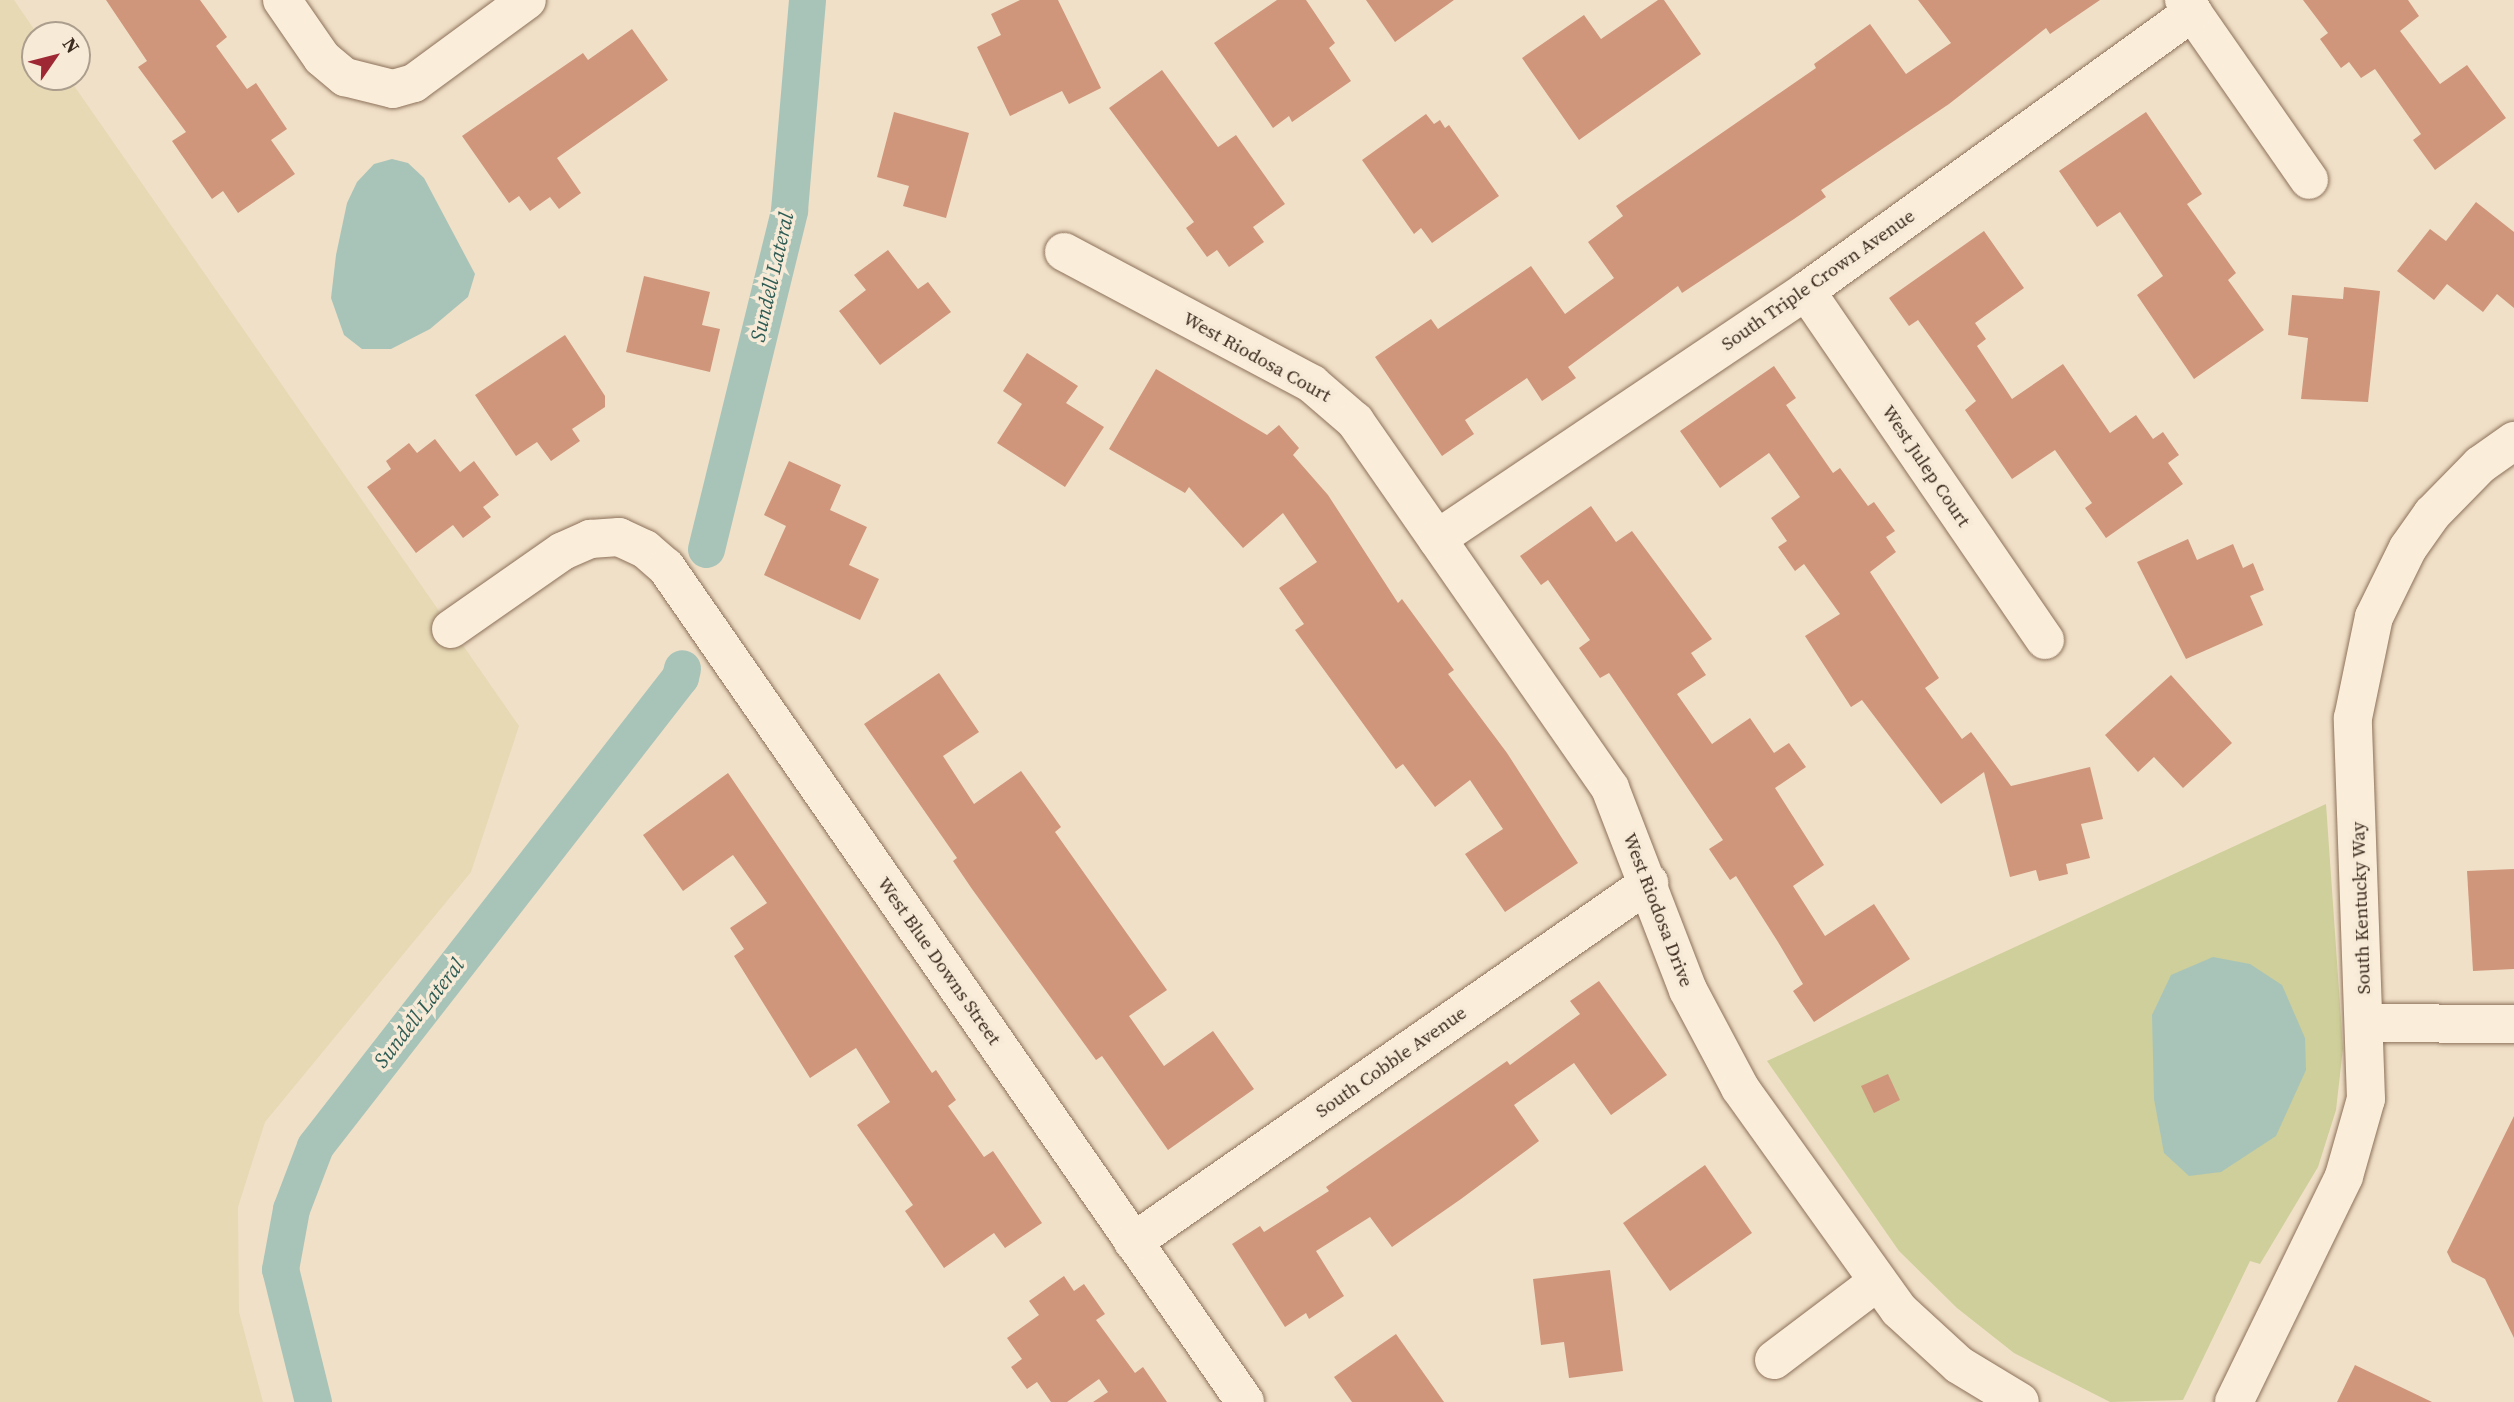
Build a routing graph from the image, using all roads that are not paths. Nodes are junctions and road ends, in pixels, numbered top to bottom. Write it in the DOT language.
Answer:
graph roads {
  1 [pos="282,0"];
  2 [pos="527,0"];
  3 [pos="2189,6"];
  4 [pos="2309,180"];
  5 [pos="1064,252"];
  6 [pos="1806,291"];
  7 [pos="2514,441"];
  8 [pos="1437,539"];
  9 [pos="451,629"];
  10 [pos="2045,640"];
  11 [pos="1649,883"];
  12 [pos="2365,1023"];
  13 [pos="2514,1024"];
  14 [pos="1133,1242"];
  15 [pos="1877,1282"];
  16 [pos="1774,1360"];
  17 [pos="1245,1402"];
  18 [pos="2021,1402"];
  19 [pos="2234,1402"];
  1 -- 2 [label="street"];
  3 -- 4 [label="street"];
  3 -- 6 [label="street, South Triple Crown Avenue"];
  5 -- 8 [label="street, West Riodosa Court"];
  6 -- 8 [label="street, South Triple Crown Avenue"];
  6 -- 10 [label="street, West Julep Court"];
  7 -- 12 [label="street, South Kentucky Way"];
  8 -- 11 [label="street, West Riodosa Drive"];
  9 -- 14 [label="street, West Blue Downs Street"];
  11 -- 14 [label="street, South Cobble Avenue"];
  11 -- 15 [label="street, West Riodosa Drive"];
  12 -- 13 [label="street"];
  12 -- 19 [label="street, South Kentucky Way"];
  14 -- 17 [label="street, West Blue Downs Street"];
  15 -- 16 [label="street"];
  15 -- 18 [label="street, West Riodosa Drive"];
}
